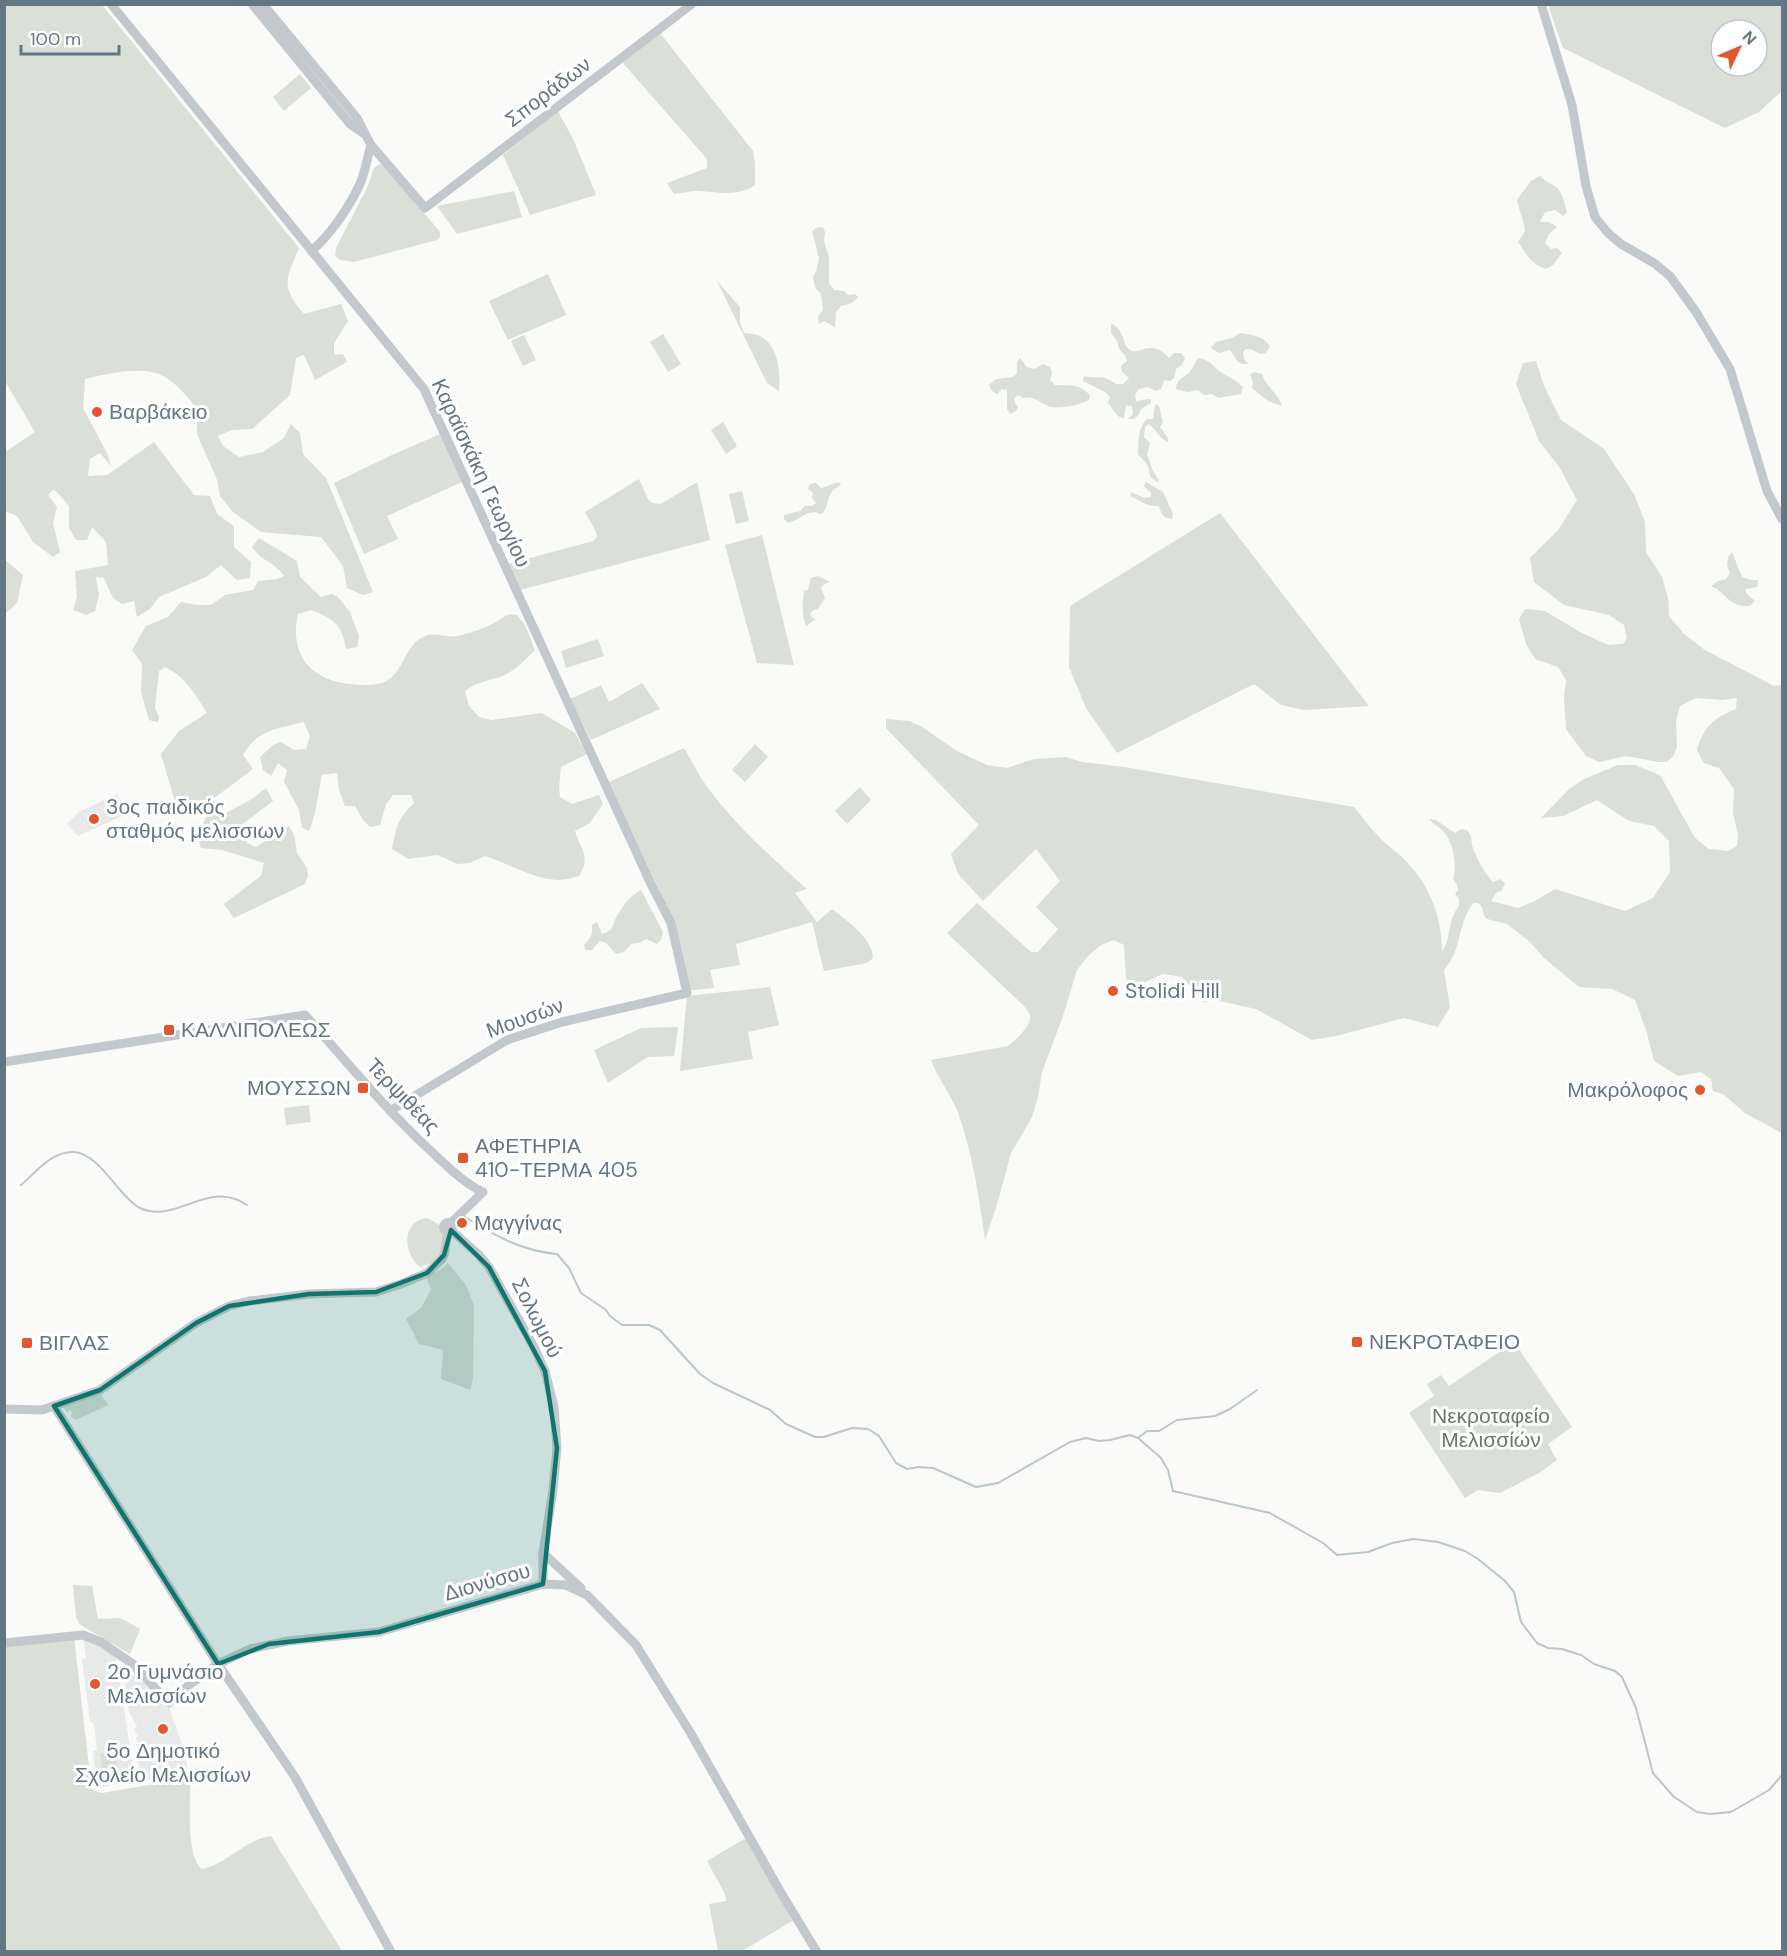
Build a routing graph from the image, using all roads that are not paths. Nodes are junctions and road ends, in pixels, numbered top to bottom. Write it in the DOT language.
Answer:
graph roads {
  1 [pos="111,4"];
  2 [pos="252,4"];
  3 [pos="263,4"];
  4 [pos="692,4"];
  5 [pos="1541,4"];
  6 [pos="365,134"];
  7 [pos="371,145"];
  8 [pos="311,251"];
  9 [pos="1782,519"];
  10 [pos="687,993"];
  11 [pos="4,1062"];
  12 [pos="390,1111"];
  13 [pos="450,1228"];
  14 [pos="54,1406"];
  15 [pos="4,1409"];
  16 [pos="543,1553"];
  17 [pos="543,1584"];
  18 [pos="587,1595"];
  19 [pos="4,1643"];
  20 [pos="218,1664"];
  21 [pos="391,1952"];
  22 [pos="817,1952"];
  1 -- 8 [label="street, Καραϊσκάκη Γεωργίου"];
  2 -- 6 [label="street"];
  3 -- 6 [label="street"];
  4 -- 7 [label="street, Σποράδων"];
  5 -- 9 [label="street"];
  6 -- 7 [label="street"];
  7 -- 8 [label="street"];
  8 -- 10 [label="street, Καραϊσκάκη Γεωργίου"];
  10 -- 12 [label="street, Μουσών"];
  11 -- 12 [label="street, Τερψιθέας"];
  12 -- 13 [label="street, Τερψιθέας"];
  13 -- 14 [label="street"];
  13 -- 16 [label="street, Σολωμού"];
  14 -- 15 [label="street"];
  14 -- 20 [label="street"];
  16 -- 17 [label="street, Σολωμού"];
  16 -- 18 [label="street"];
  17 -- 18 [label="street, Διονύσου"];
  17 -- 20 [label="street, Διονύσου"];
  18 -- 22 [label="street, Διονύσου"];
  19 -- 20 [label="street, Διονύσου"];
  20 -- 21 [label="street"];
}
